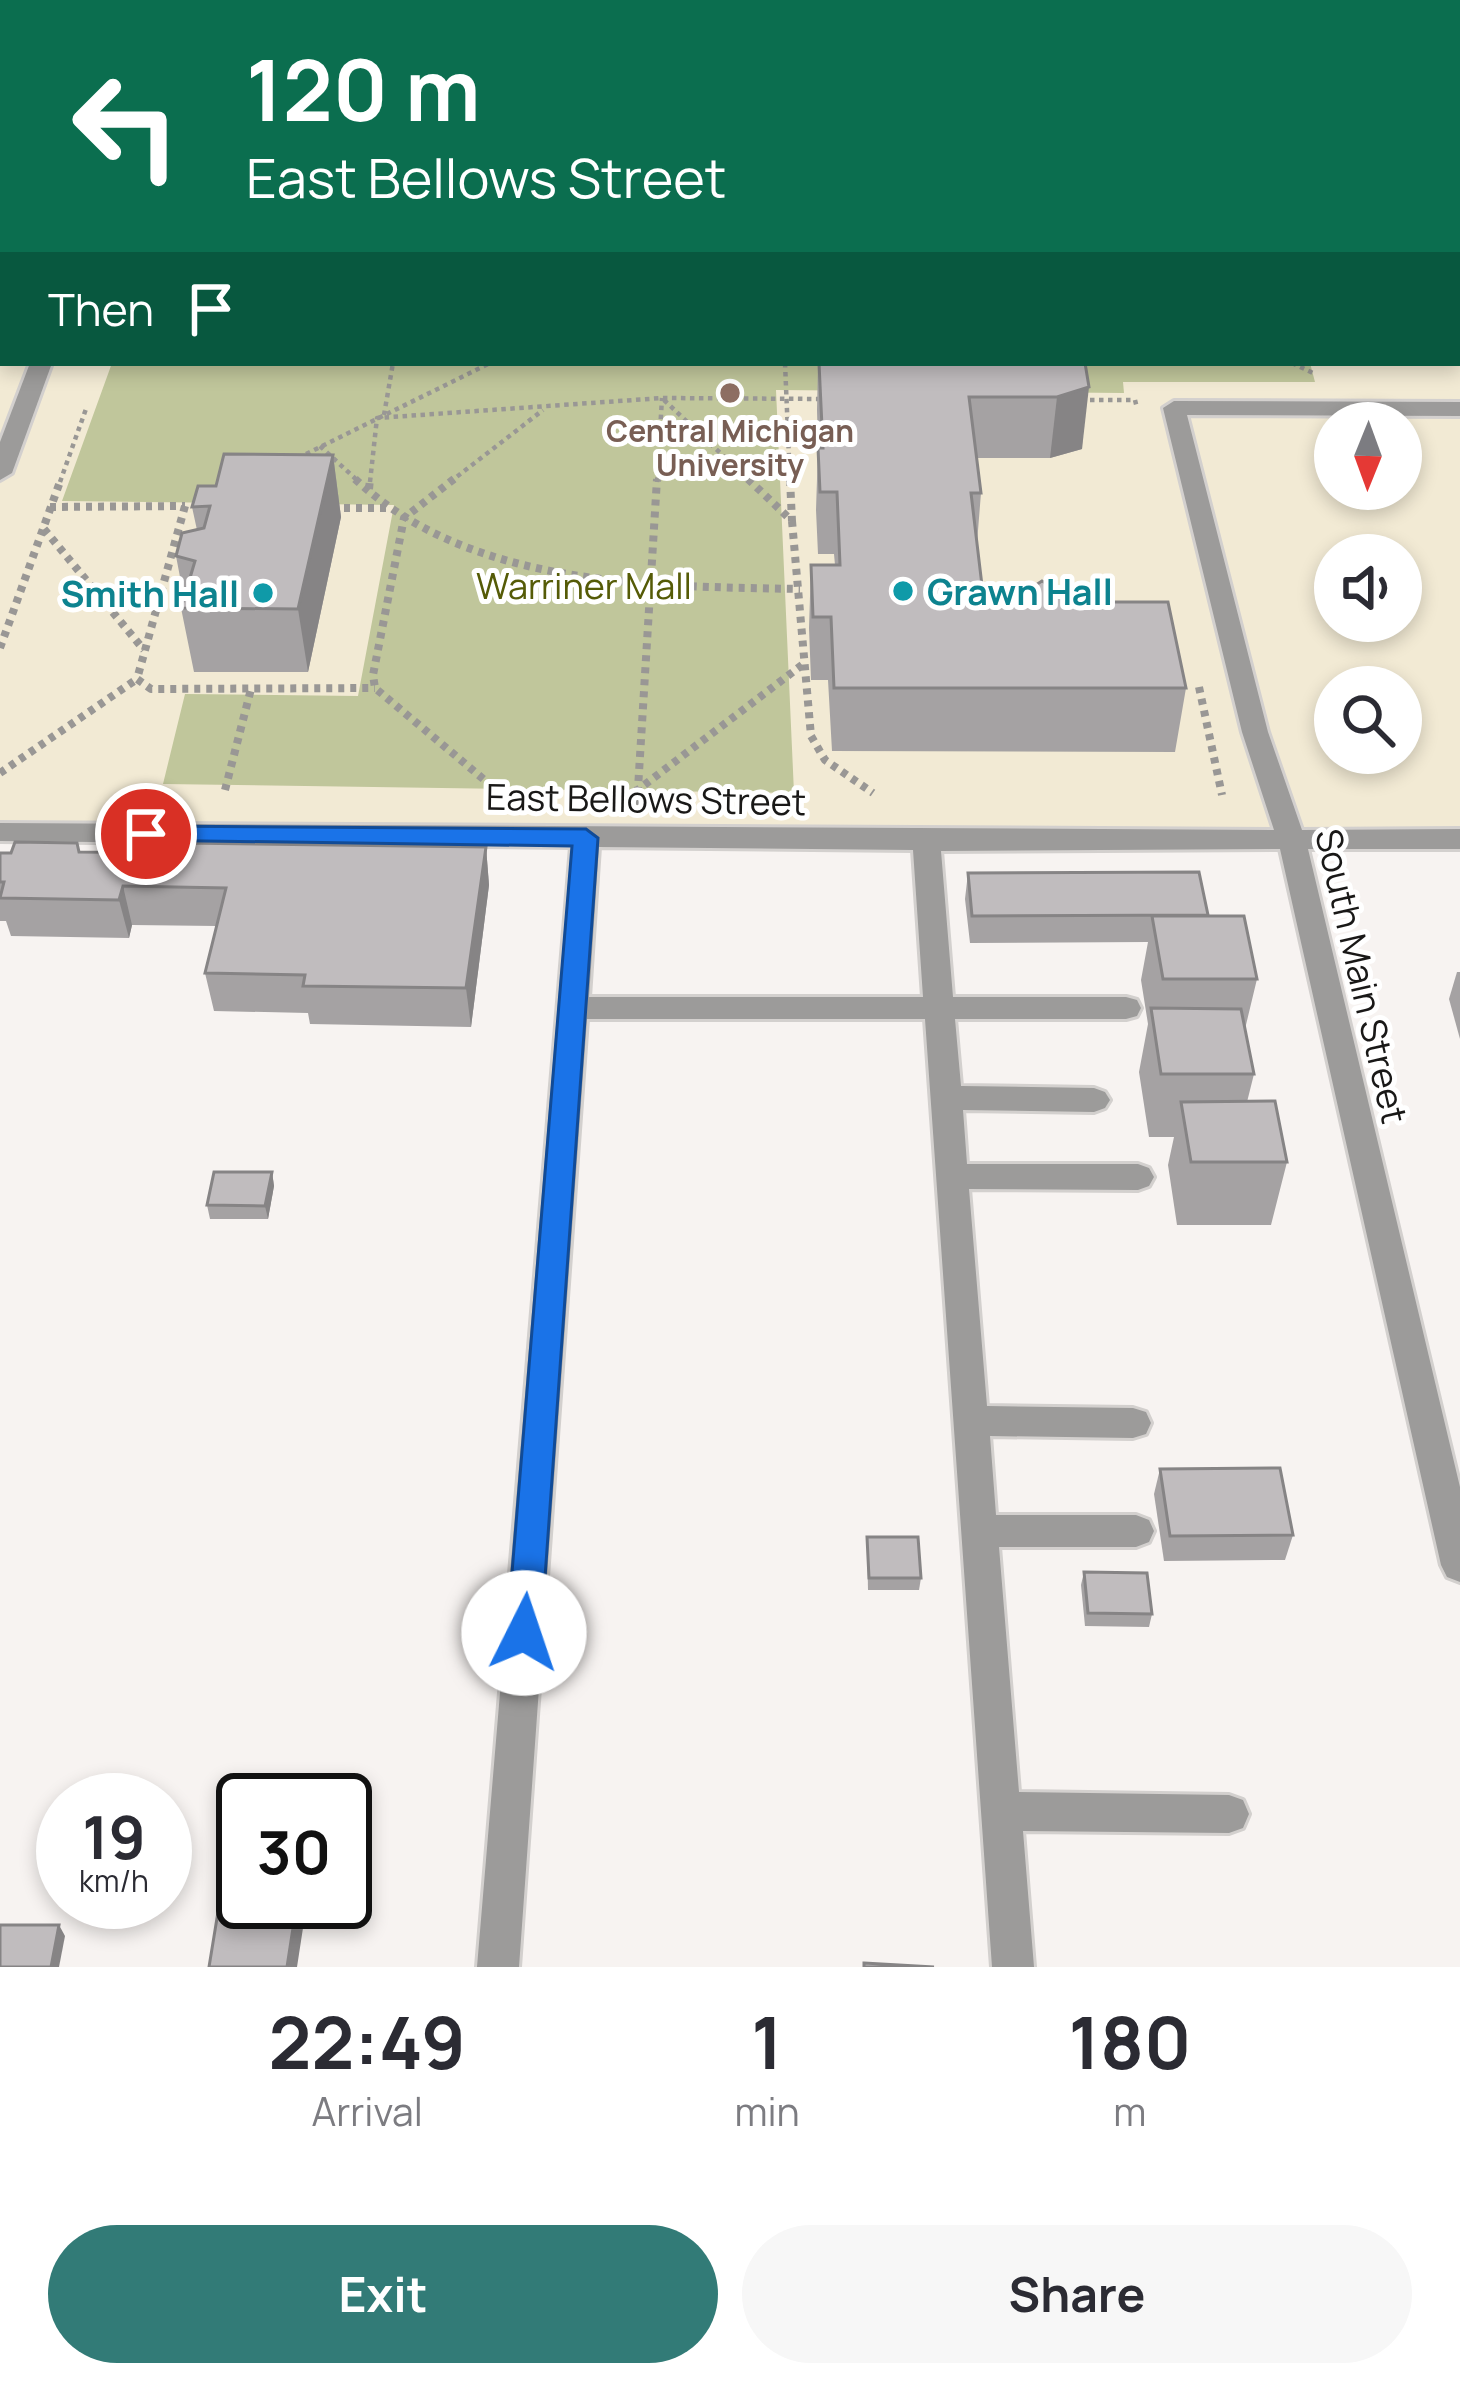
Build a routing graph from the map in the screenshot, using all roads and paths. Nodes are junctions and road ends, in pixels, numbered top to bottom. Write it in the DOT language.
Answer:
graph roads {
  1 [pos="40,366"];
  2 [pos="392,366"];
  3 [pos="484,366"];
  4 [pos="785,366"];
  5 [pos="662,398"];
  6 [pos="788,398"];
  7 [pos="832,398"];
  8 [pos="1069,400"];
  9 [pos="1136,400"];
  10 [pos="88,406"];
  11 [pos="1460,409"];
  12 [pos="544,410"];
  13 [pos="380,417"];
  14 [pos="320,446"];
  15 [pos="280,466"];
  16 [pos="0,472"];
  17 [pos="369,489"];
  18 [pos="185,506"];
  19 [pos="50,507"];
  20 [pos="201,507"];
  21 [pos="320,508"];
  22 [pos="391,508"];
  23 [pos="404,518"];
  24 [pos="792,521"];
  25 [pos="43,528"];
  26 [pos="648,586"];
  27 [pos="800,589"];
  28 [pos="0,648"];
  29 [pos="144,650"];
  30 [pos="803,664"];
  31 [pos="137,679"];
  32 [pos="375,688"];
  33 [pos="251,689"];
  34 [pos="0,773"];
  35 [pos="225,790"];
  36 [pos="635,792"];
  37 [pos="500,793"];
  38 [pos="873,793"];
  39 [pos="638,806"];
  40 [pos="0,832"];
  41 [pos="586,838"];
  42 [pos="1460,838"];
  43 [pos="926,841"];
  44 [pos="1292,841"];
  45 [pos="938,1005"];
  46 [pos="573,1008"];
  47 [pos="1126,1008"];
  48 [pos="945,1098"];
  49 [pos="1094,1100"];
  50 [pos="951,1176"];
  51 [pos="1138,1178"];
  52 [pos="971,1421"];
  53 [pos="1132,1423"];
  54 [pos="979,1531"];
  55 [pos="1136,1532"];
  56 [pos="1460,1565"];
  57 [pos="1000,1811"];
  58 [pos="1229,1814"];
  59 [pos="498,1967"];
  60 [pos="1013,1967"];
  1 -- 16 [label="street"];
  2 -- 13 [label="path"];
  3 -- 13 [label="path"];
  4 -- 6 [label="path"];
  5 -- 6 [label="path"];
  5 -- 12 [label="path"];
  5 -- 24 [label="path"];
  5 -- 26 [label="path"];
  6 -- 7 [label="path"];
  6 -- 24 [label="path"];
  8 -- 9 [label="path"];
  10 -- 19 [label="path"];
  11 -- 44 [label="street, South Main Street"];
  12 -- 13 [label="path"];
  12 -- 23 [label="path"];
  13 -- 14 [label="path"];
  13 -- 17 [label="path"];
  14 -- 15 [label="path"];
  14 -- 17 [label="path"];
  17 -- 22 [label="path"];
  18 -- 19 [label="path"];
  18 -- 20 [label="path"];
  18 -- 29 [label="path"];
  19 -- 25 [label="path"];
  21 -- 22 [label="path"];
  22 -- 23 [label="path"];
  23 -- 26 [label="path"];
  23 -- 32 [label="path"];
  24 -- 27 [label="path"];
  25 -- 28 [label="path"];
  25 -- 29 [label="path"];
  26 -- 27 [label="path"];
  26 -- 36 [label="path"];
  27 -- 30 [label="path"];
  29 -- 31 [label="path"];
  30 -- 36 [label="path"];
  30 -- 38 [label="path"];
  31 -- 33 [label="path"];
  31 -- 34 [label="path"];
  32 -- 33 [label="path"];
  32 -- 37 [label="path"];
  33 -- 35 [label="path"];
  36 -- 39 [label="path"];
  40 -- 41 [label="street, East Bellows Street"];
  41 -- 43 [label="street, East Bellows Street"];
  41 -- 46 [label="street"];
  42 -- 44 [label="street, East Bellows Street"];
  43 -- 44 [label="street, East Bellows Street"];
  43 -- 45 [label="street"];
  44 -- 56 [label="street, South Main Street"];
  45 -- 46 [label="street"];
  45 -- 47 [label="street"];
  45 -- 48 [label="street"];
  46 -- 59 [label="street"];
  48 -- 49 [label="street"];
  48 -- 50 [label="street"];
  50 -- 51 [label="street"];
  50 -- 52 [label="street"];
  52 -- 53 [label="street"];
  52 -- 54 [label="street"];
  54 -- 55 [label="street"];
  54 -- 57 [label="street"];
  57 -- 58 [label="street"];
  57 -- 60 [label="street"];
}
